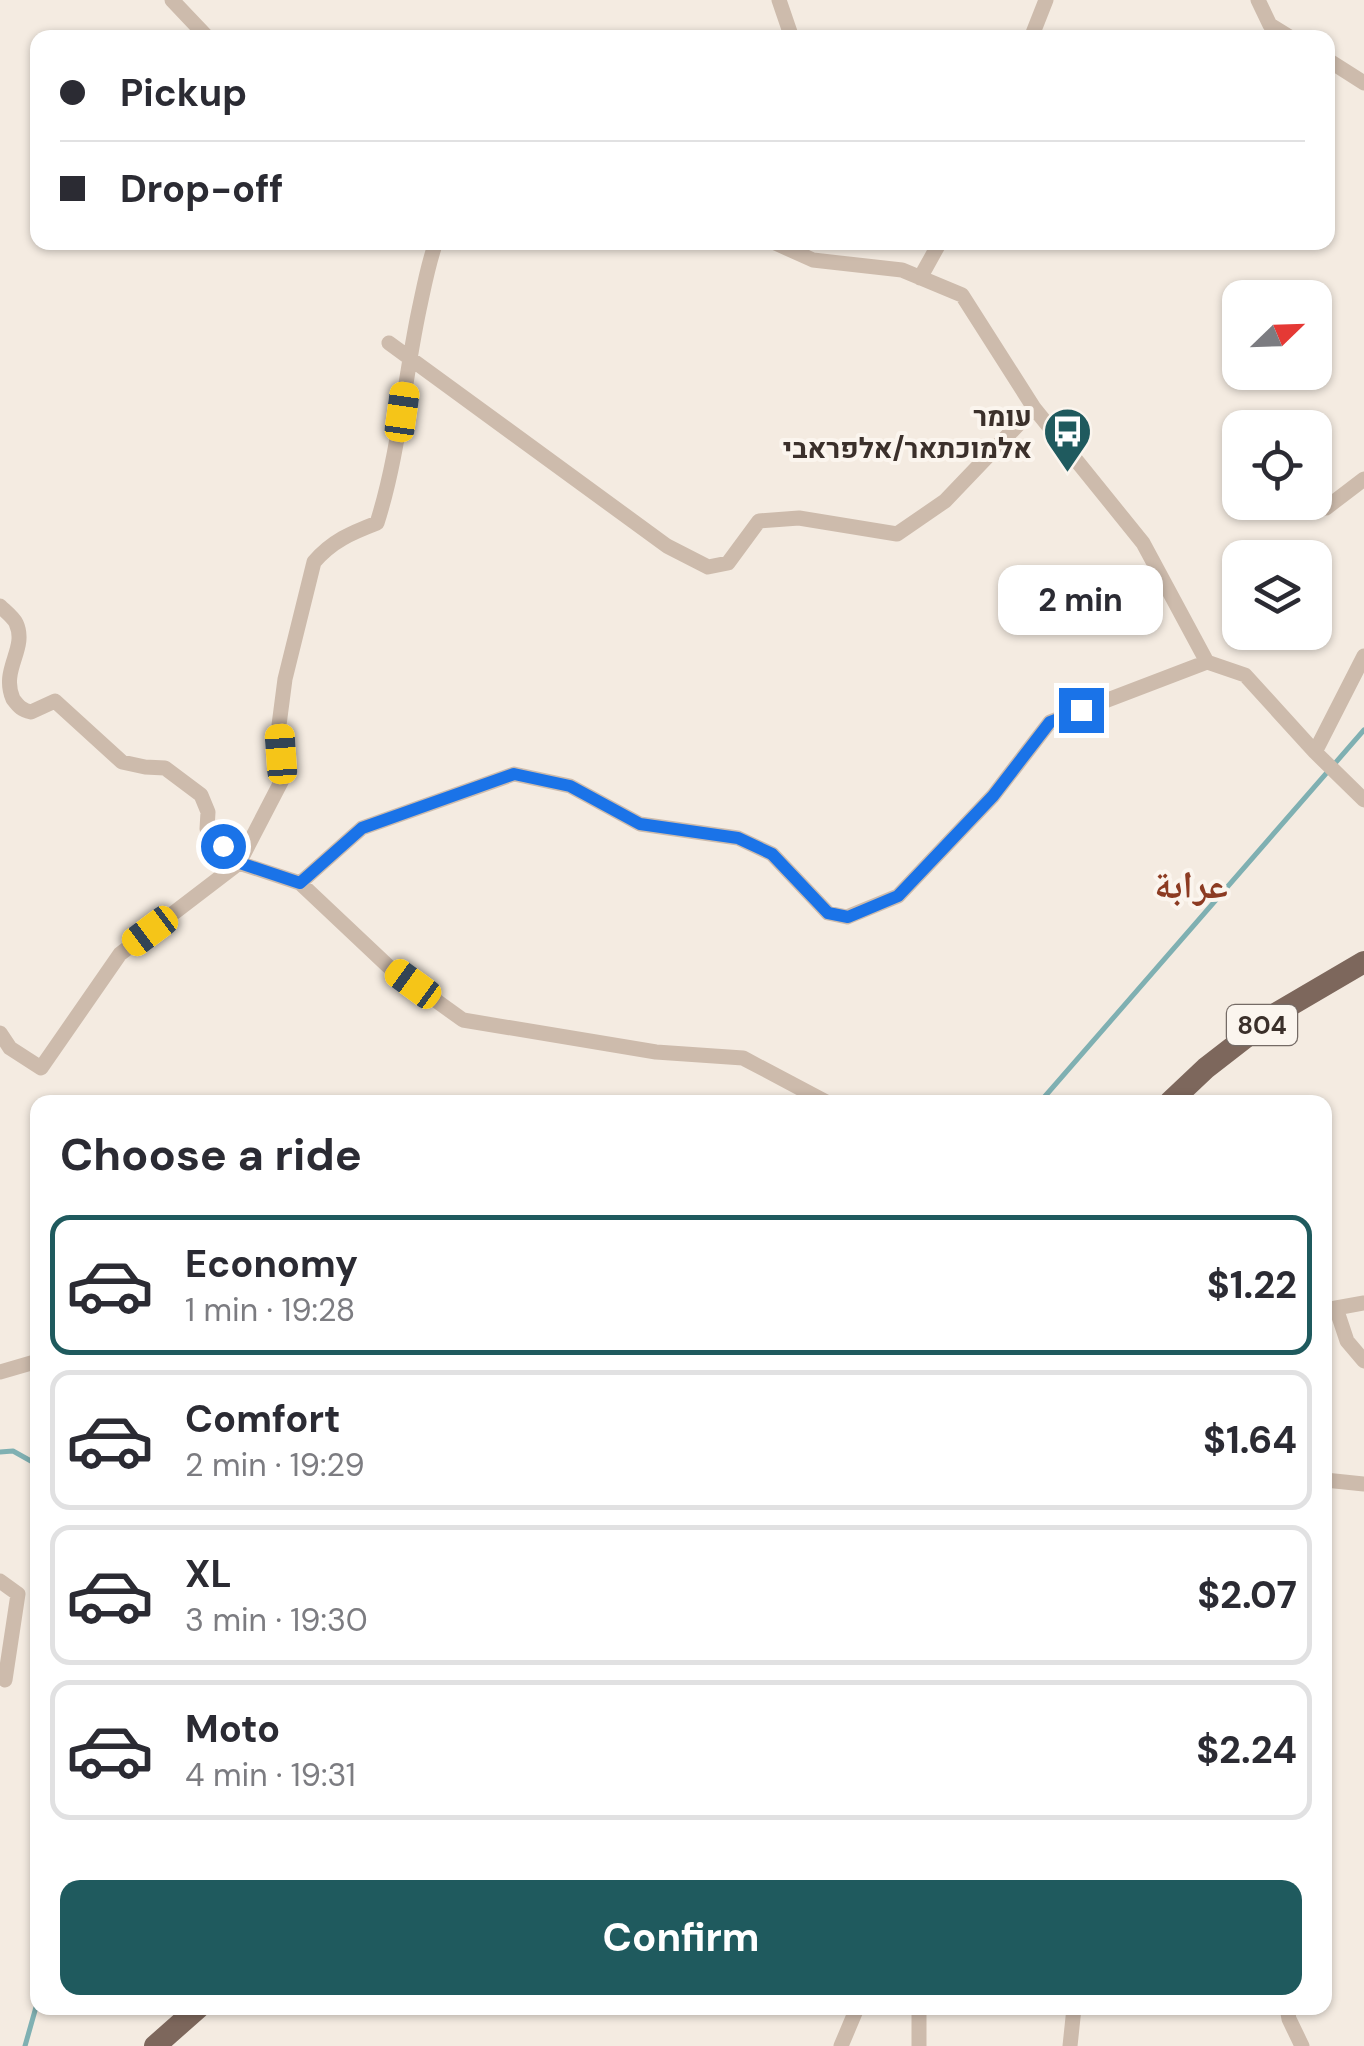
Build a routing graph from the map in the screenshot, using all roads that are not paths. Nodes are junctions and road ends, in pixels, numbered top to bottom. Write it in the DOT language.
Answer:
graph roads {
  1 [pos="172,0"];
  2 [pos="779,0"];
  3 [pos="1046,0"];
  4 [pos="1258,0"];
  5 [pos="200,30"];
  6 [pos="789,30"];
  7 [pos="1034,30"];
  8 [pos="1279,30"];
  9 [pos="1335,64"];
  10 [pos="1364,83"];
  11 [pos="433,250"];
  12 [pos="804,250"];
  13 [pos="936,250"];
  14 [pos="920,278"];
  15 [pos="389,342"];
  16 [pos="409,357"];
  17 [pos="1034,408"];
  18 [pos="1364,480"];
  19 [pos="1332,504"];
  20 [pos="0,606"];
  21 [pos="1364,656"];
  22 [pos="1207,662"];
  23 [pos="1316,752"];
  24 [pos="1364,800"];
  25 [pos="240,863"];
  26 [pos="300,883"];
  27 [pos="1364,962"];
  28 [pos="0,1033"];
  29 [pos="813,1095"];
  30 [pos="1177,1095"];
  31 [pos="1364,1303"];
  32 [pos="1332,1309"];
  33 [pos="1332,1313"];
  34 [pos="1364,1361"];
  35 [pos="30,1363"];
  36 [pos="0,1372"];
  37 [pos="1332,1481"];
  38 [pos="1364,1484"];
  39 [pos="0,1581"];
  40 [pos="5,1680"];
  41 [pos="190,2015"];
  42 [pos="855,2015"];
  43 [pos="919,2015"];
  44 [pos="1073,2015"];
  45 [pos="1288,2015"];
  46 [pos="155,2046"];
  47 [pos="841,2046"];
  48 [pos="919,2046"];
  49 [pos="1070,2046"];
  50 [pos="1302,2046"];
  1 -- 5 [label="street"];
  2 -- 6 [label="street"];
  3 -- 7 [label="street"];
  4 -- 8 [label="street"];
  9 -- 10 [label="street"];
  11 -- 16 [label="street"];
  12 -- 14 [label="street"];
  13 -- 14 [label="street"];
  14 -- 17 [label="street"];
  15 -- 16 [label="street"];
  16 -- 17 [label="street"];
  16 -- 25 [label="street"];
  17 -- 22 [label="street"];
  18 -- 19 [label="street"];
  20 -- 25 [label="street"];
  21 -- 23 [label="street"];
  22 -- 23 [label="street"];
  22 -- 26 [label="street"];
  23 -- 24 [label="street"];
  25 -- 26 [label="street"];
  25 -- 28 [label="street"];
  26 -- 29 [label="street"];
  27 -- 30 [label="main road, 804"];
  31 -- 32 [label="street"];
  33 -- 34 [label="street"];
  35 -- 36 [label="street"];
  37 -- 38 [label="street"];
  39 -- 40 [label="street"];
  41 -- 46 [label="main road"];
  42 -- 47 [label="street"];
  43 -- 48 [label="street"];
  44 -- 49 [label="street"];
  45 -- 50 [label="street"];
}
